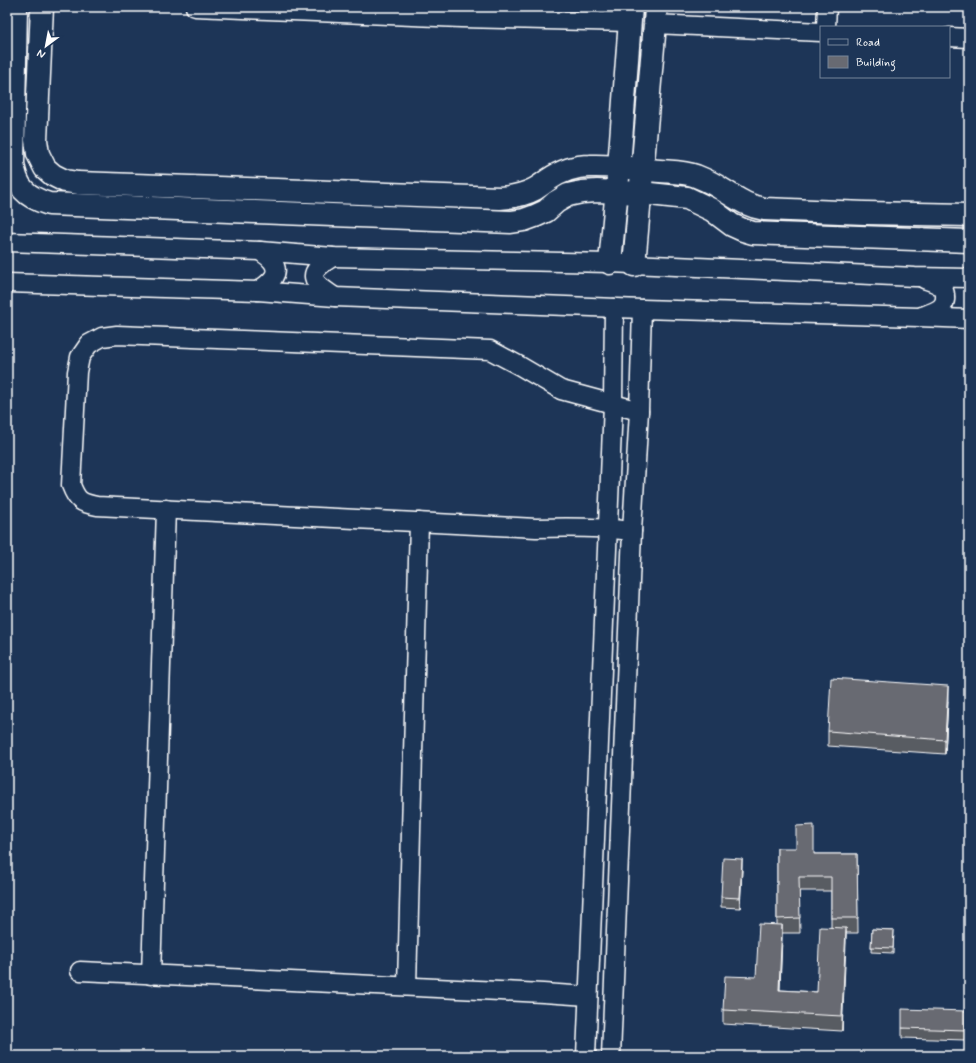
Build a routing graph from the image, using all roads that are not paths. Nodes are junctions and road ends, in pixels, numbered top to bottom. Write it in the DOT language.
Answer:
graph roads {
  1 [pos="16,7"];
  2 [pos="42,7"];
  3 [pos="195,7"];
  4 [pos="222,7"];
  5 [pos="828,7"];
  6 [pos="461,12"];
  7 [pos="630,15"];
  8 [pos="656,16"];
  9 [pos="826,26"];
  10 [pos="820,32"];
  11 [pos="950,37"];
  12 [pos="969,38"];
  13 [pos="619,167"];
  14 [pos="45,168"];
  15 [pos="643,169"];
  16 [pos="23,190"];
  17 [pos="284,190"];
  18 [pos="616,192"];
  19 [pos="641,193"];
  20 [pos="283,213"];
  21 [pos="965,215"];
  22 [pos="965,241"];
  23 [pos="7,242"];
  24 [pos="260,251"];
  25 [pos="334,257"];
  26 [pos="610,264"];
  27 [pos="634,265"];
  28 [pos="915,277"];
  29 [pos="969,278"];
  30 [pos="7,283"];
  31 [pos="258,291"];
  32 [pos="335,297"];
  33 [pos="614,308"];
  34 [pos="642,309"];
  35 [pos="919,317"];
  36 [pos="969,319"];
  37 [pos="613,404"];
  38 [pos="640,411"];
  39 [pos="166,510"];
  40 [pos="418,522"];
  41 [pos="608,528"];
  42 [pos="632,532"];
  43 [pos="80,971"];
  44 [pos="151,974"];
  45 [pos="407,986"];
  46 [pos="588,996"];
  47 [pos="586,1056"];
  48 [pos="611,1056"];
  1 -- 16 [label="street"];
  2 -- 14 [label="street"];
  3 -- 4 [label="street"];
  4 -- 6 [label="street"];
  5 -- 9 [label="street"];
  6 -- 7 [label="street"];
  7 -- 13 [label="street"];
  8 -- 10 [label="street"];
  8 -- 15 [label="street"];
  11 -- 12 [label="street"];
  13 -- 15 [label="street"];
  13 -- 17 [label="street"];
  13 -- 18 [label="street"];
  14 -- 16 [label="street"];
  14 -- 17 [label="street"];
  15 -- 19 [label="street"];
  15 -- 21 [label="street"];
  16 -- 20 [label="street"];
  17 -- 20 [label="street"];
  18 -- 19 [label="street"];
  18 -- 20 [label="street"];
  18 -- 26 [label="street"];
  19 -- 22 [label="street"];
  19 -- 27 [label="street"];
  21 -- 22 [label="street"];
  23 -- 24 [label="street"];
  24 -- 25 [label="street"];
  24 -- 31 [label="street"];
  25 -- 26 [label="street"];
  25 -- 32 [label="street"];
  26 -- 27 [label="street"];
  27 -- 28 [label="street"];
  28 -- 29 [label="street"];
  28 -- 35 [label="street"];
  30 -- 31 [label="street"];
  31 -- 32 [label="street"];
  32 -- 33 [label="street"];
  33 -- 34 [label="street"];
  33 -- 37 [label="street"];
  34 -- 35 [label="street"];
  34 -- 38 [label="street"];
  35 -- 36 [label="street"];
  37 -- 38 [label="street"];
  37 -- 39 [label="street"];
  37 -- 41 [label="street"];
  38 -- 42 [label="street"];
  39 -- 40 [label="street"];
  39 -- 44 [label="street"];
  40 -- 41 [label="street"];
  40 -- 45 [label="street"];
  41 -- 42 [label="street"];
  41 -- 46 [label="street"];
  42 -- 48 [label="street"];
  43 -- 44 [label="street"];
  44 -- 45 [label="street"];
  45 -- 46 [label="street"];
  46 -- 47 [label="street"];
}
